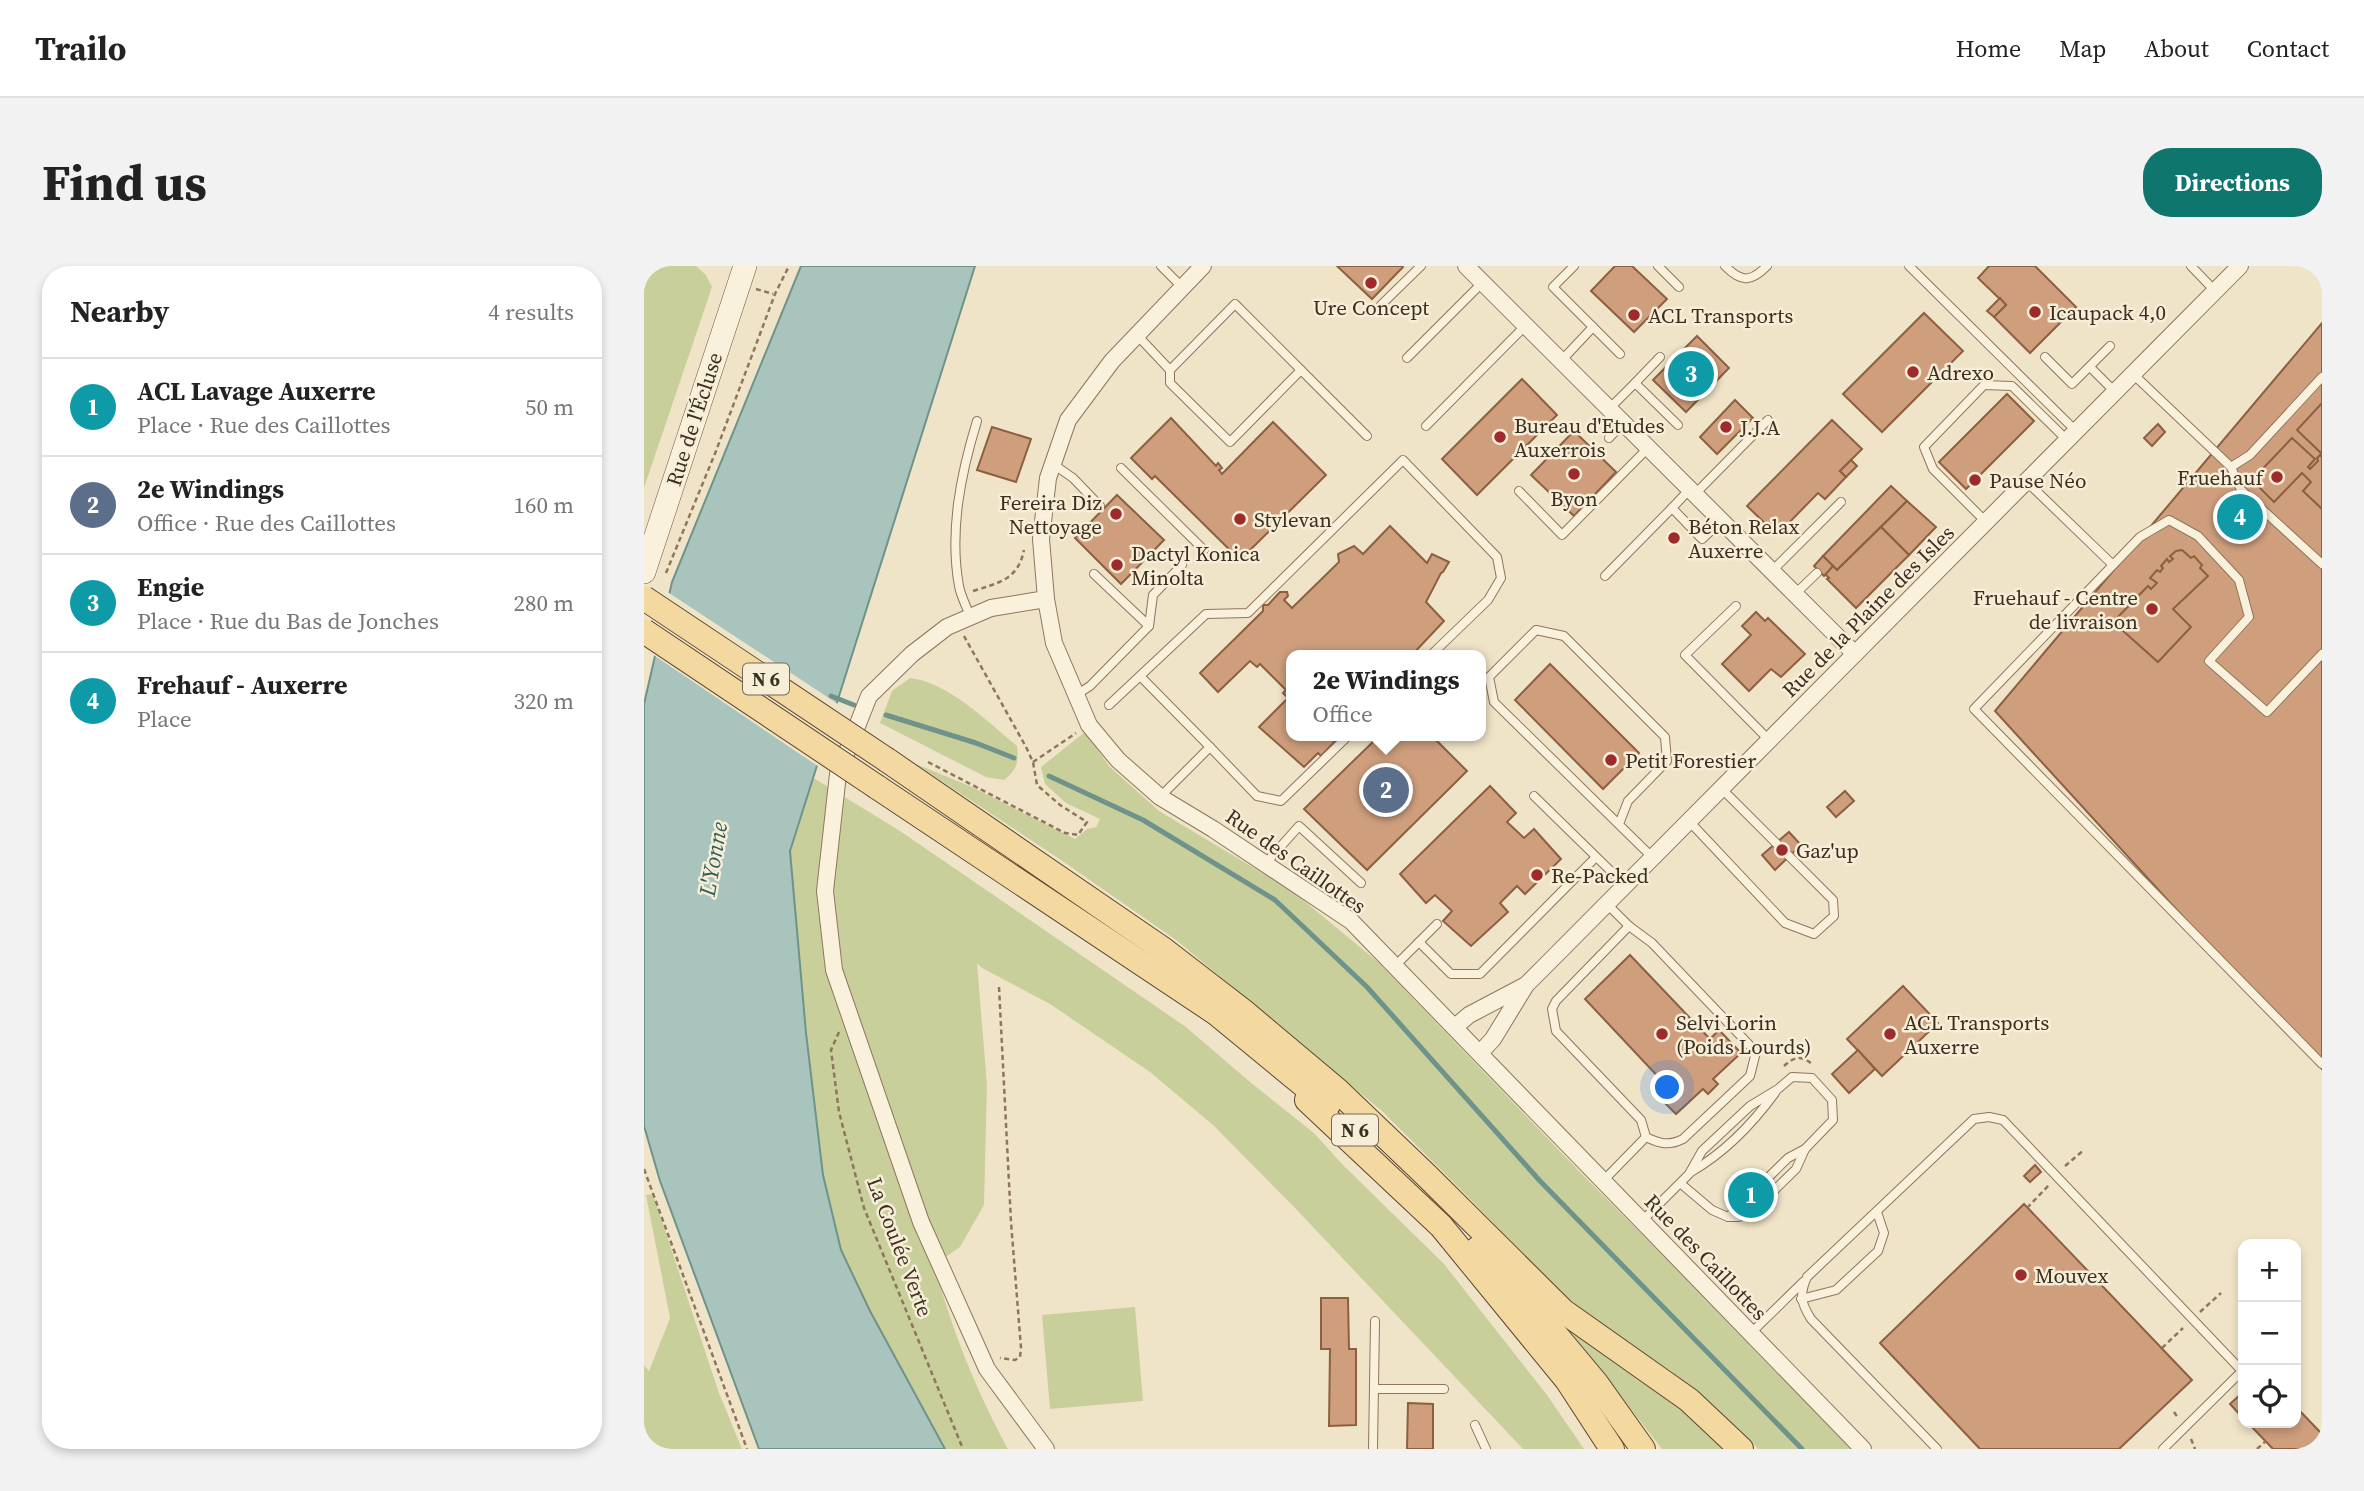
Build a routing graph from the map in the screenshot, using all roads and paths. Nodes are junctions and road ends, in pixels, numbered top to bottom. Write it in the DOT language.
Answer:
graph roads {
  1 [pos="745,266"];
  2 [pos="789,266"];
  3 [pos="1161,266"];
  4 [pos="1203,266"];
  5 [pos="1466,266"];
  6 [pos="1574,266"];
  7 [pos="1658,266"];
  8 [pos="1725,266"];
  9 [pos="1767,266"];
  10 [pos="1909,266"];
  11 [pos="2191,266"];
  12 [pos="2240,266"];
  13 [pos="1418,267"];
  14 [pos="1482,283"];
  15 [pos="1679,286"];
  16 [pos="1182,287"];
  17 [pos="2216,291"];
  18 [pos="1381,305"];
  19 [pos="1525,326"];
  20 [pos="1593,327"];
  21 [pos="1137,335"];
  22 [pos="2110,346"];
  23 [pos="1620,354"];
  24 [pos="2045,357"];
  25 [pos="1407,358"];
  26 [pos="1660,358"];
  27 [pos="1561,361"];
  28 [pos="2090,367"];
  29 [pos="1170,370"];
  30 [pos="1301,370"];
  31 [pos="2133,374"];
  32 [pos="2322,377"];
  33 [pos="1635,383"];
  34 [pos="2115,392"];
  35 [pos="1609,409"];
  36 [pos="1768,419"];
  37 [pos="976,421"];
  38 [pos="1623,423"];
  39 [pos="1678,425"];
  40 [pos="1426,426"];
  41 [pos="2072,435"];
  42 [pos="1367,436"];
  43 [pos="1609,438"];
  44 [pos="1648,448"];
  45 [pos="1053,464"];
  46 [pos="2231,467"];
  47 [pos="1121,468"];
  48 [pos="2026,481"];
  49 [pos="1519,491"];
  50 [pos="1692,492"];
  51 [pos="1841,502"];
  52 [pos="1100,506"];
  53 [pos="1672,508"];
  54 [pos="1721,520"];
  55 [pos="1986,522"];
  56 [pos="1204,550"];
  57 [pos="2322,564"];
  58 [pos="1182,565"];
  59 [pos="2113,565"];
  60 [pos="1772,571"];
  61 [pos="1817,573"];
  62 [pos="1094,574"];
  63 [pos="654,575"];
  64 [pos="1605,576"];
  65 [pos="1795,594"];
  66 [pos="644,597"];
  67 [pos="1046,599"];
  68 [pos="1736,606"];
  69 [pos="970,617"];
  70 [pos="1149,626"];
  71 [pos="644,631"];
  72 [pos="961,632"];
  73 [pos="1436,650"];
  74 [pos="1855,654"];
  75 [pos="2322,654"];
  76 [pos="1141,677"];
  77 [pos="1076,695"];
  78 [pos="1109,705"];
  79 [pos="1089,725"];
  80 [pos="1769,740"];
  81 [pos="1344,741"];
  82 [pos="1210,747"];
  83 [pos="924,760"];
  84 [pos="1033,762"];
  85 [pos="1721,788"];
  86 [pos="1534,796"];
  87 [pos="1160,797"];
  88 [pos="1688,820"];
  89 [pos="1619,824"];
  90 [pos="1596,857"];
  91 [pos="1652,857"];
  92 [pos="1265,864"];
  93 [pos="1361,883"];
  94 [pos="1625,885"];
  95 [pos="1606,903"];
  96 [pos="1437,924"];
  97 [pos="1629,926"];
  98 [pos="1419,942"];
  99 [pos="1395,966"];
  100 [pos="1157,972"];
  101 [pos="1526,985"];
  102 [pos="999,987"];
  103 [pos="853,1026"];
  104 [pos="1455,1027"];
  105 [pos="1480,1052"];
  106 [pos="2322,1064"];
  107 [pos="1647,1137"];
  108 [pos="1805,1149"];
  109 [pos="644,1169"];
  110 [pos="1603,1181"];
  111 [pos="1680,1183"];
  112 [pos="1454,1205"];
  113 [pos="1877,1212"];
  114 [pos="1728,1217"];
  115 [pos="1642,1221"];
  116 [pos="1807,1277"];
  117 [pos="1801,1299"];
  118 [pos="1534,1310"];
  119 [pos="1375,1321"];
  120 [pos="1750,1334"];
  121 [pos="981,1357"];
  122 [pos="2238,1366"];
  123 [pos="2238,1376"];
  124 [pos="1374,1389"];
  125 [pos="1444,1389"];
  126 [pos="1475,1426"];
  127 [pos="2266,1441"];
  128 [pos="747,1449"];
  129 [pos="963,1449"];
  130 [pos="1046,1449"];
  131 [pos="1373,1449"];
  132 [pos="1486,1449"];
  133 [pos="1612,1449"];
  134 [pos="1643,1449"];
  135 [pos="1741,1449"];
  136 [pos="1863,1449"];
  137 [pos="1937,1449"];
  138 [pos="2164,1449"];
  139 [pos="2257,1449"];
  1 -- 63 [label="street, Rue de l'Écluse"];
  2 -- 63 [label="path"];
  3 -- 16 [label="lane"];
  4 -- 16 [label="street, Rue des Caillottes"];
  5 -- 14 [label="street"];
  6 -- 20 [label="lane"];
  7 -- 15 [label="lane"];
  8 -- 9 [label="lane"];
  10 -- 41 [label="lane"];
  11 -- 17 [label="lane"];
  12 -- 17 [label="street, Rue de la Plaine des Isles"];
  13 -- 18 [label="lane"];
  14 -- 19 [label="street"];
  14 -- 25 [label="lane"];
  16 -- 21 [label="street, Rue des Caillottes"];
  17 -- 31 [label="street, Rue de la Plaine des Isles"];
  19 -- 27 [label="street"];
  19 -- 40 [label="lane"];
  20 -- 23 [label="lane"];
  20 -- 27 [label="lane"];
  21 -- 29 [label="lane"];
  21 -- 45 [label="street, Rue des Caillottes"];
  22 -- 28 [label="lane"];
  24 -- 28 [label="lane"];
  26 -- 33 [label="lane"];
  27 -- 35 [label="street"];
  28 -- 34 [label="lane"];
  29 -- 30 [label="lane"];
  29 -- 30 [label="lane"];
  30 -- 42 [label="lane"];
  31 -- 34 [label="street, Rue de la Plaine des Isles"];
  31 -- 46 [label="lane"];
  32 -- 46 [label="lane"];
  33 -- 35 [label="lane"];
  33 -- 39 [label="lane"];
  34 -- 41 [label="street, Rue de la Plaine des Isles"];
  35 -- 38 [label="street"];
  36 -- 50 [label="lane"];
  37 -- 69 [label="lane"];
  38 -- 43 [label="lane"];
  38 -- 44 [label="street"];
  41 -- 48 [label="street, Rue de la Plaine des Isles"];
  41 -- 55 [label="lane"];
  44 -- 49 [label="lane"];
  44 -- 50 [label="street"];
  45 -- 52 [label="lane"];
  45 -- 67 [label="street, Rue des Caillottes"];
  46 -- 57 [label="lane"];
  47 -- 56 [label="lane"];
  48 -- 55 [label="street, Rue de la Plaine des Isles"];
  48 -- 59 [label="lane"];
  50 -- 53 [label="lane"];
  50 -- 54 [label="street"];
  51 -- 60 [label="lane"];
  53 -- 54 [label="lane"];
  53 -- 64 [label="lane"];
  54 -- 60 [label="street"];
  55 -- 74 [label="street, Rue de la Plaine des Isles"];
  58 -- 70 [label="lane"];
  59 -- 75 [label="lane"];
  59 -- 106 [label="lane"];
  60 -- 65 [label="street"];
  61 -- 65 [label="lane"];
  62 -- 70 [label="lane"];
  65 -- 74 [label="street"];
  66 -- 112 [label="main road, N 6, bridge"];
  67 -- 69 [label="street"];
  67 -- 77 [label="street, Rue des Caillottes"];
  68 -- 80 [label="lane"];
  69 -- 103 [label="street"];
  70 -- 77 [label="lane"];
  71 -- 100 [label="main road, N 6, bridge"];
  72 -- 84 [label="path"];
  73 -- 76 [label="lane"];
  74 -- 80 [label="street, Rue de la Plaine des Isles"];
  76 -- 78 [label="lane"];
  76 -- 82 [label="lane"];
  77 -- 79 [label="street, Rue des Caillottes"];
  79 -- 84 [label="path"];
  79 -- 87 [label="street, Rue des Caillottes"];
  80 -- 85 [label="street, Rue de la Plaine des Isles"];
  81 -- 82 [label="lane"];
  82 -- 87 [label="lane"];
  83 -- 84 [label="path"];
  85 -- 88 [label="street, Rue de la Plaine des Isles"];
  85 -- 88 [label="lane"];
  86 -- 90 [label="lane"];
  87 -- 92 [label="street, Rue des Caillottes"];
  88 -- 91 [label="street, Rue de la Plaine des Isles"];
  89 -- 89 [label="lane"];
  89 -- 91 [label="lane"];
  90 -- 94 [label="lane"];
  90 -- 98 [label="lane"];
  91 -- 94 [label="street, Rue de la Plaine des Isles"];
  92 -- 93 [label="lane"];
  92 -- 99 [label="street, Rue des Caillottes"];
  94 -- 95 [label="street, Rue de la Plaine des Isles"];
  95 -- 97 [label="lane"];
  95 -- 101 [label="street, Rue de la Plaine des Isles"];
  96 -- 98 [label="lane"];
  97 -- 107 [label="lane"];
  97 -- 107 [label="lane"];
  98 -- 99 [label="lane"];
  99 -- 104 [label="street, Rue des Caillottes"];
  100 -- 118 [label="main road, N 6"];
  100 -- 133 [label="main road"];
  101 -- 104 [label="street, Rue de la Plaine des Isles"];
  101 -- 105 [label="street, Rue de la Plaine des Isles"];
  102 -- 121 [label="path"];
  103 -- 121 [label="street"];
  103 -- 129 [label="path, La Coulée Verte"];
  104 -- 105 [label="street, Rue des Caillottes"];
  105 -- 110 [label="street, Rue des Caillottes"];
  107 -- 110 [label="lane"];
  108 -- 111 [label="lane"];
  108 -- 114 [label="lane"];
  108 -- 114 [label="lane"];
  109 -- 128 [label="path"];
  110 -- 115 [label="street, Rue des Caillottes"];
  111 -- 114 [label="lane"];
  111 -- 115 [label="lane"];
  112 -- 118 [label="main road, N 6"];
  112 -- 135 [label="main road"];
  113 -- 116 [label="lane"];
  113 -- 117 [label="lane"];
  113 -- 122 [label="lane"];
  115 -- 120 [label="street, Rue des Caillottes"];
  116 -- 117 [label="lane"];
  116 -- 120 [label="lane"];
  117 -- 137 [label="lane"];
  118 -- 134 [label="main road, N 6"];
  119 -- 124 [label="lane"];
  120 -- 136 [label="street, Rue des Caillottes"];
  121 -- 130 [label="street"];
  123 -- 138 [label="lane"];
  124 -- 125 [label="lane"];
  124 -- 131 [label="lane"];
  126 -- 132 [label="lane"];
  127 -- 139 [label="path"];
}
